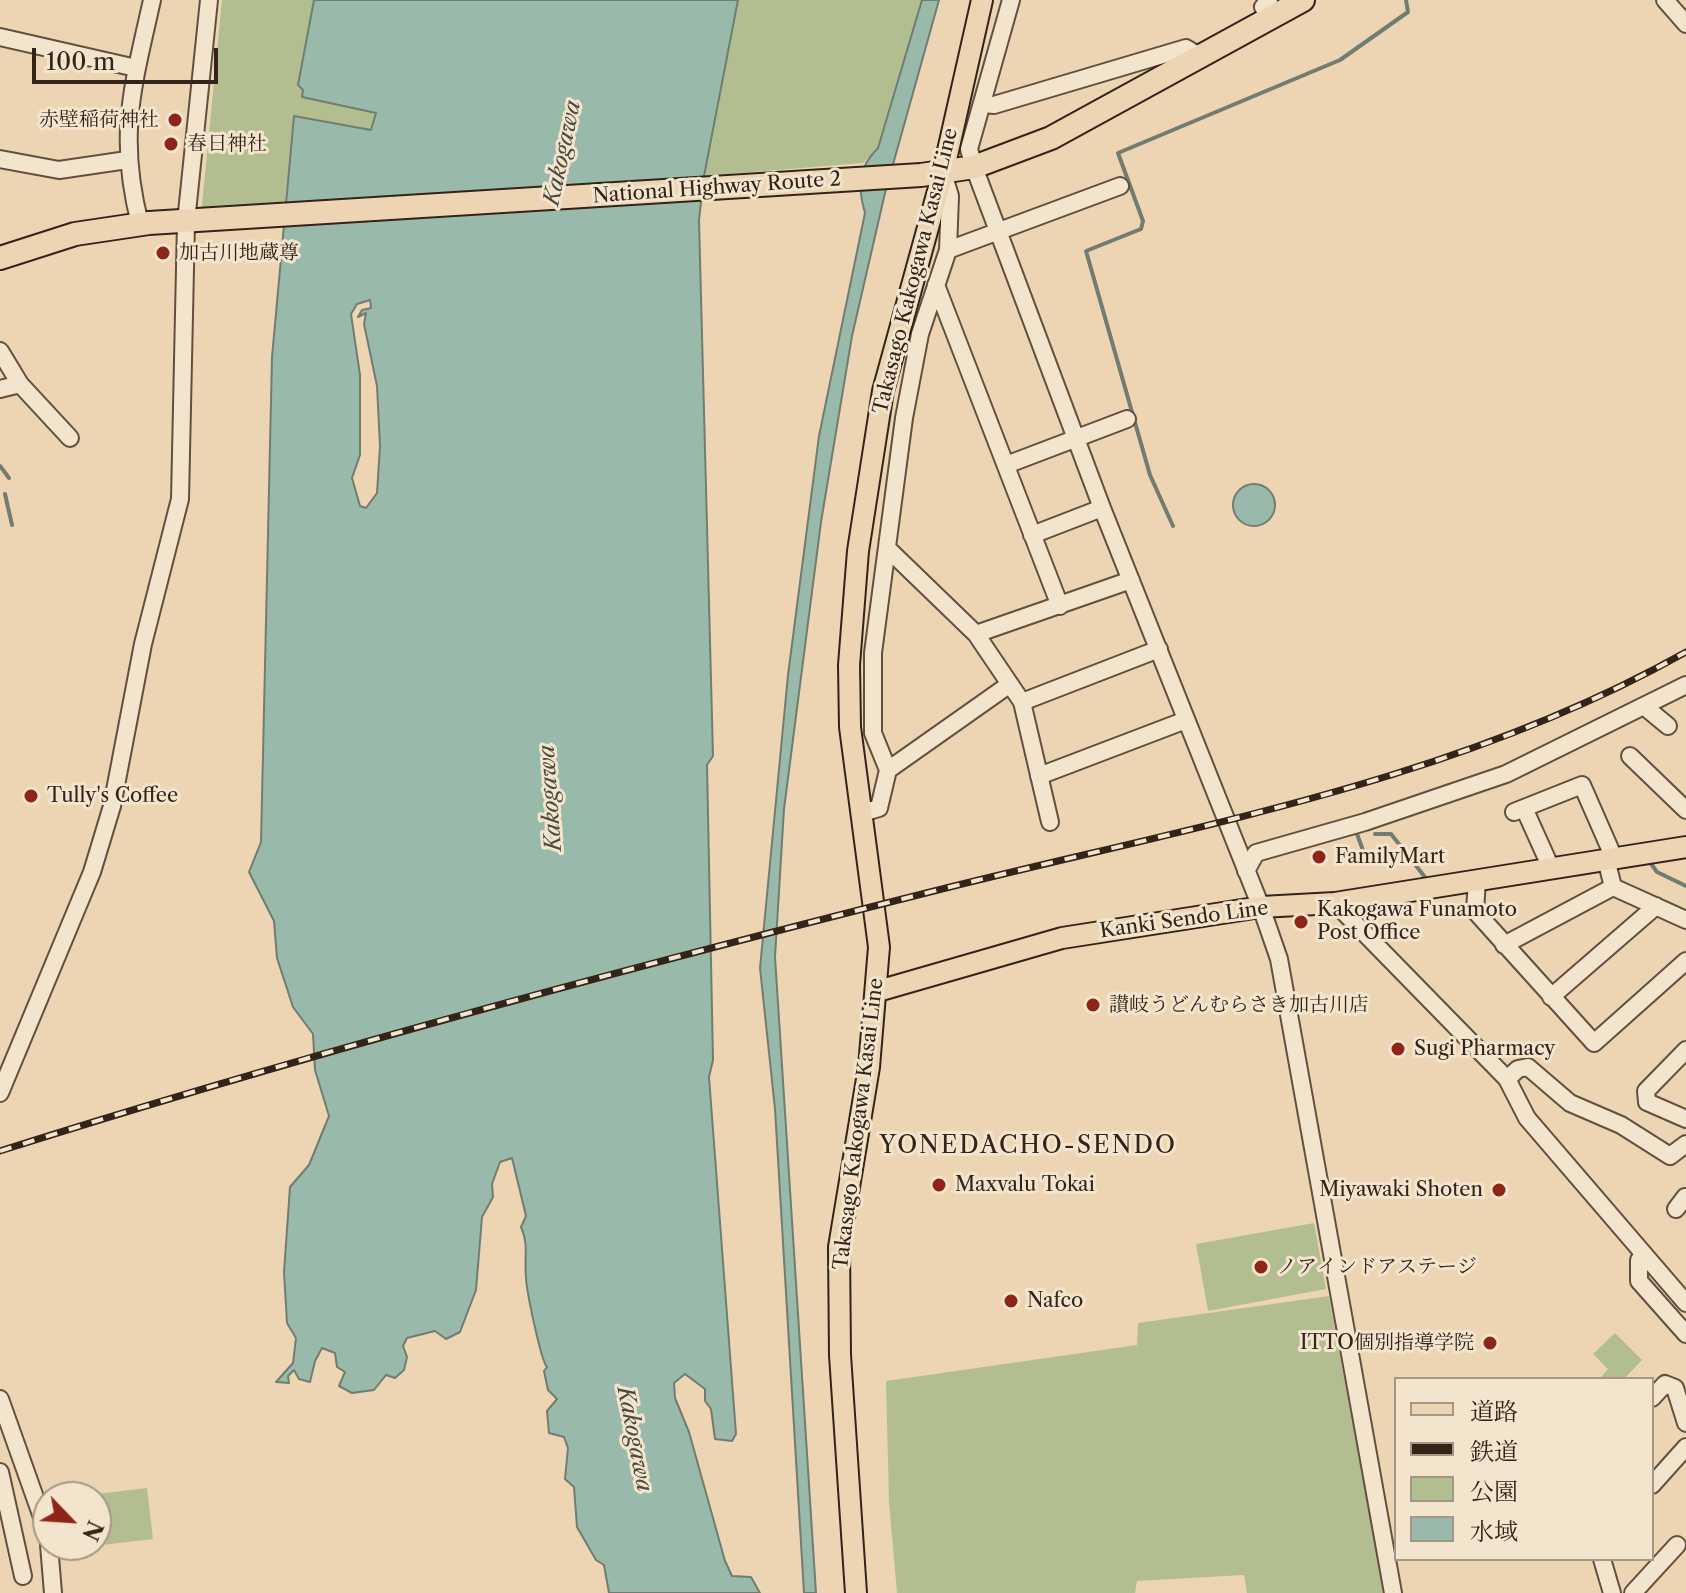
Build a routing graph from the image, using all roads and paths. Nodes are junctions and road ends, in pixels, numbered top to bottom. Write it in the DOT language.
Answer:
graph roads {
  1 [pos="152,0"];
  2 [pos="209,0"];
  3 [pos="982,0"];
  4 [pos="1011,0"];
  5 [pos="1303,0"];
  6 [pos="1667,1"];
  7 [pos="1269,10"];
  8 [pos="1686,24"];
  9 [pos="0,37"];
  10 [pos="1201,57"];
  11 [pos="136,68"];
  12 [pos="983,104"];
  13 [pos="0,159"];
  14 [pos="127,160"];
  15 [pos="974,167"];
  16 [pos="932,174"];
  17 [pos="1120,186"];
  18 [pos="192,222"];
  19 [pos="140,224"];
  20 [pos="1000,231"];
  21 [pos="948,250"];
  22 [pos="0,258"];
  23 [pos="936,285"];
  24 [pos="0,351"];
  25 [pos="20,384"];
  26 [pos="0,389"];
  27 [pos="1127,419"];
  28 [pos="70,438"];
  29 [pos="1076,438"];
  30 [pos="1006,465"];
  31 [pos="1102,508"];
  32 [pos="1032,535"];
  33 [pos="887,548"];
  34 [pos="1131,580"];
  35 [pos="1060,606"];
  36 [pos="976,634"];
  37 [pos="1159,649"];
  38 [pos="1010,684"];
  39 [pos="1686,685"];
  40 [pos="1022,702"];
  41 [pos="1645,707"];
  42 [pos="1186,720"];
  43 [pos="1668,726"];
  44 [pos="1630,756"];
  45 [pos="888,770"];
  46 [pos="1039,776"];
  47 [pos="1686,810"];
  48 [pos="862,813"];
  49 [pos="1050,822"];
  50 [pos="1686,847"];
  51 [pos="1610,859"];
  52 [pos="1551,868"];
  53 [pos="1246,871"];
  54 [pos="1477,880"];
  55 [pos="1613,887"];
  56 [pos="1335,903"];
  57 [pos="1656,906"];
  58 [pos="1261,907"];
  59 [pos="1686,920"];
  60 [pos="1504,945"];
  61 [pos="1686,961"];
  62 [pos="878,991"];
  63 [pos="1551,997"];
  64 [pos="1686,1050"];
  65 [pos="1507,1079"];
  66 [pos="0,1093"];
  67 [pos="1686,1119"];
  68 [pos="1685,1148"];
  69 [pos="1644,1254"];
  70 [pos="1686,1303"];
  71 [pos="1686,1334"];
  72 [pos="1654,1396"];
  73 [pos="0,1399"];
  74 [pos="1686,1423"];
  75 [pos="1686,1447"];
  76 [pos="0,1472"];
  77 [pos="1654,1483"];
  78 [pos="32,1489"];
  79 [pos="1666,1549"];
  80 [pos="50,1561"];
  81 [pos="1603,1561"];
  82 [pos="23,1576"];
  83 [pos="53,1593"];
  84 [pos="856,1593"];
  85 [pos="1393,1593"];
  86 [pos="1612,1593"];
  87 [pos="1633,1593"];
  1 -- 11 [label="street"];
  2 -- 18 [label="street"];
  3 -- 16 [label="main road, Takasago Kakogawa Kasai Line"];
  4 -- 12 [label="street"];
  5 -- 7 [label="highway, National Highway Route 2"];
  6 -- 8 [label="street"];
  7 -- 10 [label="highway, National Highway Route 2"];
  9 -- 11 [label="street"];
  10 -- 12 [label="street"];
  10 -- 15 [label="highway, National Highway Route 2"];
  11 -- 14 [label="street"];
  12 -- 15 [label="street"];
  13 -- 14 [label="street"];
  14 -- 19 [label="street"];
  15 -- 16 [label="highway, National Highway Route 2"];
  15 -- 20 [label="street"];
  16 -- 18 [label="highway, National Highway Route 2"];
  16 -- 21 [label="street"];
  16 -- 48 [label="main road, Takasago Kakogawa Kasai Line"];
  17 -- 20 [label="street"];
  18 -- 19 [label="highway, National Highway Route 2"];
  18 -- 66 [label="street"];
  19 -- 22 [label="highway, National Highway Route 2"];
  20 -- 21 [label="street"];
  20 -- 29 [label="street"];
  21 -- 23 [label="street"];
  23 -- 30 [label="street"];
  23 -- 33 [label="street"];
  24 -- 25 [label="street"];
  25 -- 26 [label="street"];
  25 -- 28 [label="street"];
  27 -- 29 [label="street"];
  29 -- 30 [label="street"];
  29 -- 31 [label="street"];
  30 -- 32 [label="street"];
  31 -- 32 [label="street"];
  31 -- 34 [label="street"];
  32 -- 35 [label="street"];
  33 -- 36 [label="street"];
  33 -- 45 [label="street"];
  34 -- 35 [label="street"];
  34 -- 37 [label="street"];
  35 -- 36 [label="street"];
  36 -- 38 [label="street"];
  37 -- 40 [label="street"];
  37 -- 42 [label="street"];
  38 -- 40 [label="street"];
  38 -- 45 [label="street"];
  39 -- 41 [label="street"];
  40 -- 46 [label="street"];
  41 -- 43 [label="street"];
  41 -- 53 [label="street"];
  42 -- 46 [label="street"];
  42 -- 53 [label="street"];
  44 -- 47 [label="street"];
  45 -- 48 [label="street"];
  46 -- 49 [label="street"];
  48 -- 62 [label="main road, Takasago Kakogawa Kasai Line"];
  50 -- 51 [label="main road, Kanki Sendo Line"];
  51 -- 52 [label="main road, Kanki Sendo Line"];
  51 -- 52 [label="street"];
  51 -- 55 [label="street"];
  52 -- 54 [label="main road, Kanki Sendo Line"];
  53 -- 58 [label="street"];
  54 -- 56 [label="main road, Kanki Sendo Line"];
  54 -- 60 [label="street"];
  55 -- 57 [label="street"];
  55 -- 60 [label="street"];
  56 -- 58 [label="main road, Kanki Sendo Line"];
  56 -- 65 [label="street"];
  57 -- 59 [label="street"];
  57 -- 63 [label="street"];
  58 -- 62 [label="main road, Kanki Sendo Line"];
  58 -- 85 [label="street"];
  60 -- 63 [label="street"];
  61 -- 63 [label="street"];
  62 -- 84 [label="main road, Takasago Kakogawa Kasai Line"];
  64 -- 67 [label="street"];
  65 -- 68 [label="street"];
  65 -- 69 [label="street"];
  69 -- 70 [label="street"];
  69 -- 71 [label="street"];
  72 -- 74 [label="street"];
  73 -- 78 [label="street"];
  75 -- 77 [label="street"];
  76 -- 82 [label="street"];
  79 -- 87 [label="street"];
  80 -- 83 [label="street"];
  81 -- 86 [label="street"];
}
